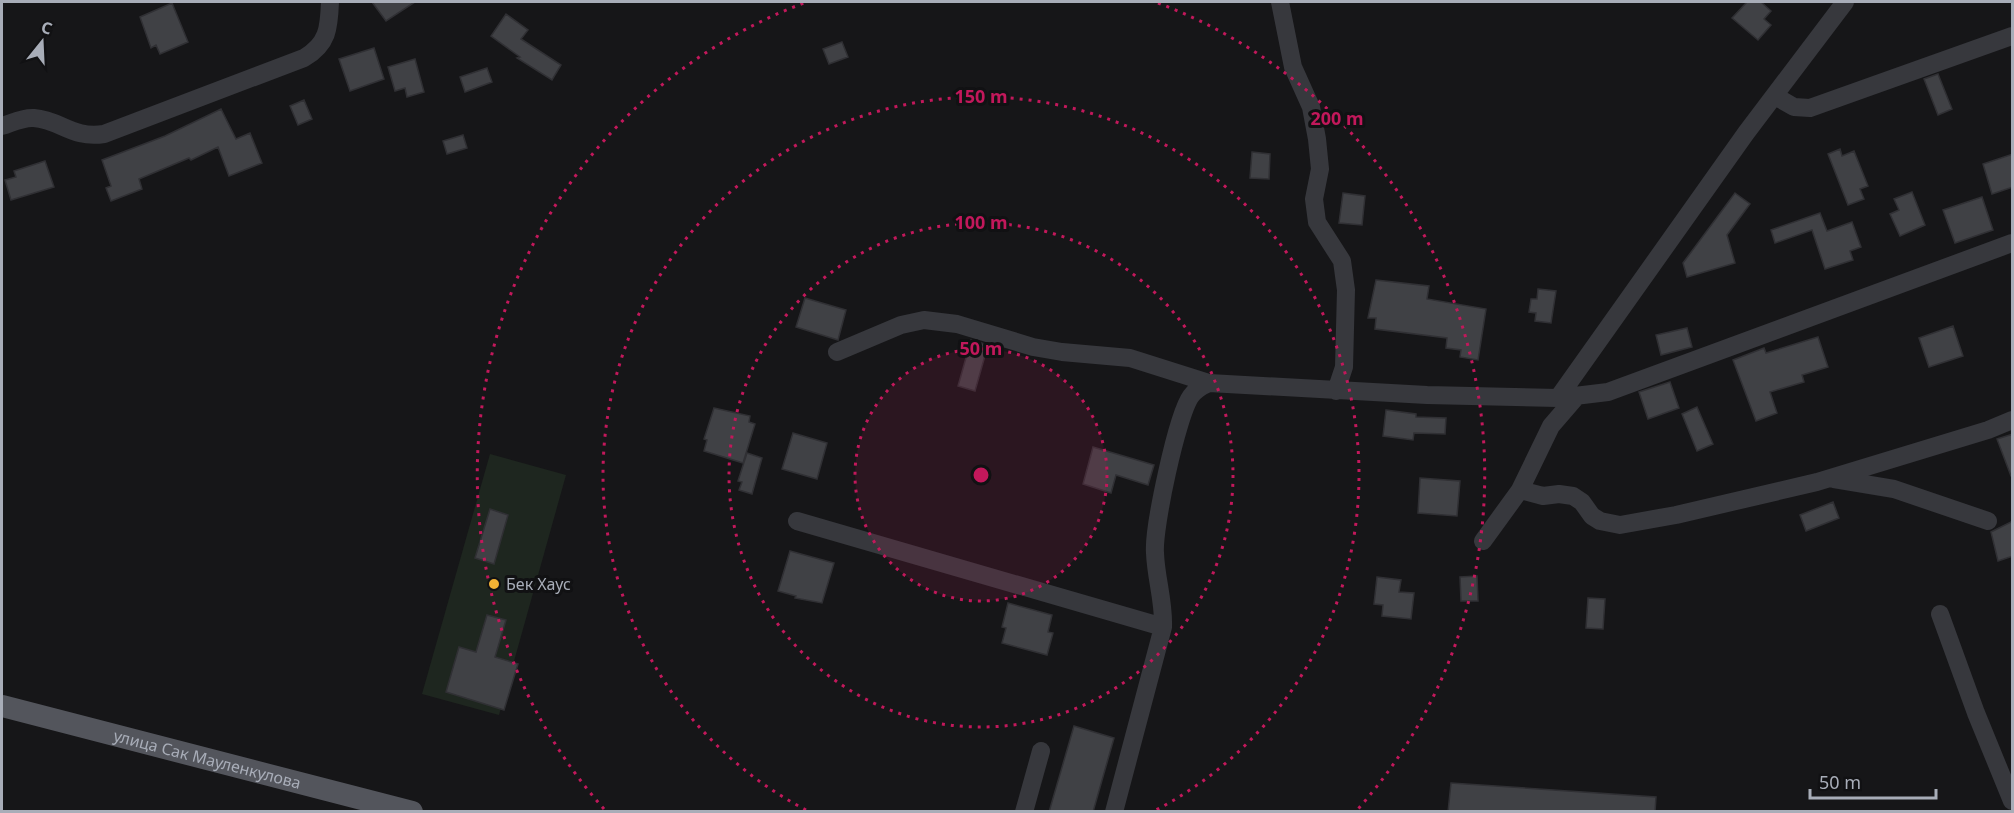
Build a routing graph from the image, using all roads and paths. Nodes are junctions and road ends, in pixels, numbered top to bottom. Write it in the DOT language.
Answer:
graph roads {
  1 [pos="330,2"];
  2 [pos="1280,2"];
  3 [pos="1845,2"];
  4 [pos="2013,36"];
  5 [pos="1775,96"];
  6 [pos="2,126"];
  7 [pos="2013,243"];
  8 [pos="837,352"];
  9 [pos="1209,382"];
  10 [pos="1336,391"];
  11 [pos="1567,398"];
  12 [pos="2013,420"];
  13 [pos="1829,478"];
  14 [pos="1520,490"];
  15 [pos="797,521"];
  16 [pos="1988,521"];
  17 [pos="1483,541"];
  18 [pos="1940,615"];
  19 [pos="1163,627"];
  20 [pos="2,706"];
  21 [pos="1041,751"];
  22 [pos="2013,801"];
  23 [pos="412,812"];
  24 [pos="1024,812"];
  25 [pos="1114,812"];
  1 -- 6 [label="street"];
  2 -- 10 [label="street"];
  3 -- 5 [label="street"];
  4 -- 5 [label="street"];
  5 -- 11 [label="street"];
  7 -- 11 [label="street"];
  8 -- 9 [label="street"];
  9 -- 10 [label="street"];
  9 -- 19 [label="street"];
  10 -- 11 [label="street"];
  11 -- 14 [label="street"];
  12 -- 13 [label="street"];
  13 -- 14 [label="street"];
  13 -- 16 [label="street"];
  14 -- 17 [label="street"];
  15 -- 19 [label="street"];
  18 -- 22 [label="street"];
  19 -- 25 [label="street"];
  20 -- 23 [label="main road, улица Сак Мауленкулова"];
  21 -- 24 [label="street"];
}
